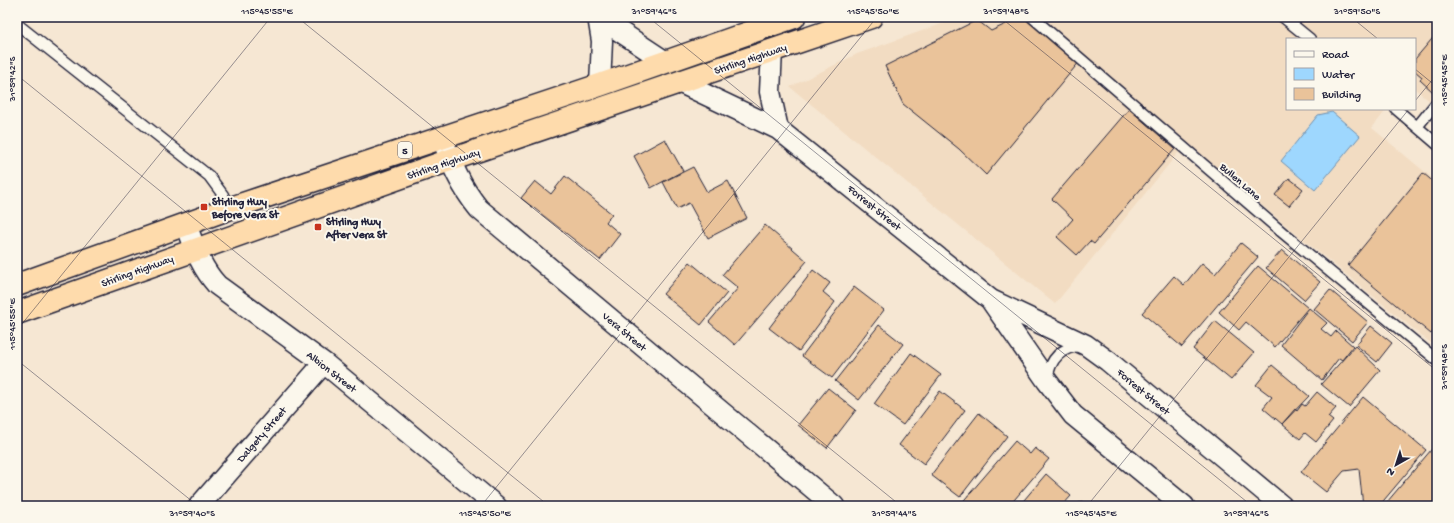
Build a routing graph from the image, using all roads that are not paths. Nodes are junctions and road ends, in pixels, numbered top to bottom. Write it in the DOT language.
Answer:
graph roads {
  1 [pos="598,17"];
  2 [pos="794,17"];
  3 [pos="871,17"];
  4 [pos="1032,17"];
  5 [pos="1283,17"];
  6 [pos="17,24"];
  7 [pos="1309,38"];
  8 [pos="772,50"];
  9 [pos="666,62"];
  10 [pos="679,82"];
  11 [pos="600,85"];
  12 [pos="1437,102"];
  13 [pos="1397,110"];
  14 [pos="1417,127"];
  15 [pos="778,129"];
  16 [pos="442,137"];
  17 [pos="1437,144"];
  18 [pos="450,160"];
  19 [pos="228,209"];
  20 [pos="186,224"];
  21 [pos="195,249"];
  22 [pos="17,285"];
  23 [pos="991,300"];
  24 [pos="17,313"];
  25 [pos="1086,345"];
  26 [pos="1437,360"];
  27 [pos="324,363"];
  28 [pos="1047,381"];
  29 [pos="201,505"];
  30 [pos="496,506"];
  31 [pos="834,506"];
  32 [pos="1184,506"];
  33 [pos="1282,506"];
  1 -- 9 [label="street"];
  1 -- 11 [label="street"];
  2 -- 9 [label="highway, 5"];
  3 -- 8 [label="highway, Stirling Highway / 5"];
  4 -- 26 [label="lane, Bullen Lane"];
  5 -- 7 [label="lane"];
  6 -- 19 [label="lane"];
  8 -- 10 [label="highway, Stirling Highway / 5"];
  8 -- 15 [label="street"];
  9 -- 11 [label="highway, 5"];
  10 -- 15 [label="street, Forrest Street"];
  10 -- 18 [label="highway, Stirling Highway / 5"];
  11 -- 16 [label="highway, 5"];
  12 -- 14 [label="lane"];
  13 -- 14 [label="lane"];
  14 -- 17 [label="lane"];
  15 -- 23 [label="street, Forrest Street"];
  16 -- 18 [label="street, Vera Street"];
  16 -- 19 [label="highway, 5"];
  18 -- 21 [label="highway, Stirling Highway / 5"];
  18 -- 31 [label="street, Vera Street"];
  19 -- 20 [label="highway, 5"];
  20 -- 21 [label="street, Albion Street"];
  20 -- 22 [label="highway, 5"];
  21 -- 24 [label="highway, Stirling Highway / 5"];
  21 -- 27 [label="street, Albion Street"];
  23 -- 25 [label="street, Forrest Street"];
  23 -- 28 [label="street, Forrest Street"];
  25 -- 28 [label="lane"];
  25 -- 33 [label="street, Forrest Street"];
  27 -- 29 [label="street, Dalgety Street"];
  27 -- 30 [label="street, Albion Street"];
  28 -- 32 [label="street, Forrest Street"];
}
